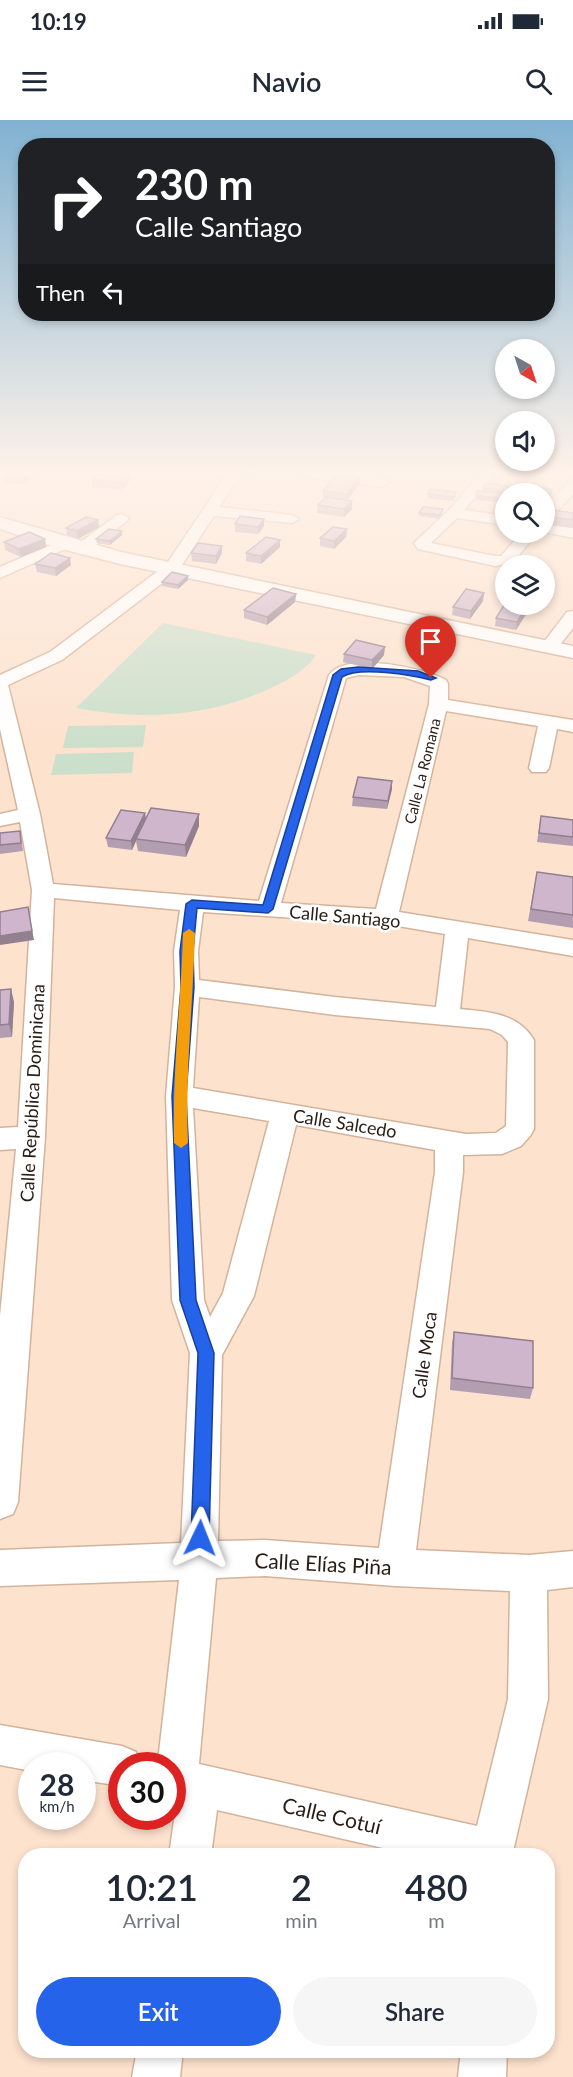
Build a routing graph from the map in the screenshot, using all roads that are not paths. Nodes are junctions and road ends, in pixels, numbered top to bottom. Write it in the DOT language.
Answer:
graph roads {
  1 [pos="21,565"];
  2 [pos="160,565"];
  3 [pos="174,565"];
  4 [pos="172,568"];
  5 [pos="0,573"];
  6 [pos="573,616"];
  7 [pos="550,646"];
  8 [pos="573,652"];
  9 [pos="0,682"];
  10 [pos="0,687"];
  11 [pos="438,704"];
  12 [pos="549,722"];
  13 [pos="573,726"];
  14 [pos="539,768"];
  15 [pos="29,814"];
  16 [pos="0,820"];
  17 [pos="43,890"];
  18 [pos="192,904"];
  19 [pos="268,909"];
  20 [pos="386,917"];
  21 [pos="457,929"];
  22 [pos="573,948"];
  23 [pos="187,987"];
  24 [pos="447,1016"];
  25 [pos="179,1096"];
  26 [pos="285,1114"];
  27 [pos="31,1137"];
  28 [pos="0,1139"];
  29 [pos="449,1143"];
  30 [pos="8,1327"];
  31 [pos="206,1353"];
  32 [pos="0,1502"];
  33 [pos="199,1561"];
  34 [pos="0,1568"];
  35 [pos="395,1568"];
  36 [pos="573,1569"];
  37 [pos="529,1573"];
  38 [pos="0,1745"];
  39 [pos="185,1752"];
  40 [pos="108,1764"];
  41 [pos="186,1780"];
  42 [pos="186,1812"];
  43 [pos="189,1848"];
  44 [pos="470,1848"];
  45 [pos="492,1848"];
  46 [pos="159,2058"];
  47 [pos="484,2058"];
  48 [pos="156,2077"];
  49 [pos="483,2077"];
  1 -- 5 [label="street"];
  2 -- 4 [label="main road"];
  3 -- 4 [label="street"];
  4 -- 7 [label="main road"];
  4 -- 9 [label="street"];
  6 -- 7 [label="street"];
  7 -- 8 [label="main road"];
  10 -- 15 [label="street, Calle República Dominicana"];
  11 -- 12 [label="street"];
  11 -- 19 [label="street, Calle La Romana"];
  11 -- 20 [label="street, Calle La Romana"];
  12 -- 13 [label="street"];
  12 -- 14 [label="street"];
  15 -- 16 [label="street"];
  15 -- 17 [label="street, Calle República Dominicana"];
  17 -- 18 [label="street, Calle Santiago"];
  17 -- 27 [label="street, Calle República Dominicana"];
  18 -- 19 [label="street, Calle Santiago"];
  18 -- 23 [label="street"];
  19 -- 20 [label="street, Calle Santiago"];
  20 -- 21 [label="street, Calle Santiago"];
  21 -- 22 [label="street, Calle Santiago"];
  21 -- 24 [label="street"];
  23 -- 24 [label="street"];
  23 -- 25 [label="street"];
  24 -- 29 [label="street, Calle Salcedo"];
  25 -- 26 [label="street, Calle Salcedo"];
  25 -- 31 [label="street"];
  26 -- 29 [label="street, Calle Salcedo"];
  26 -- 31 [label="street"];
  27 -- 28 [label="street"];
  27 -- 30 [label="street, Calle República Dominicana"];
  29 -- 35 [label="street, Calle Moca"];
  30 -- 32 [label="street, Calle República Dominicana"];
  31 -- 33 [label="street"];
  33 -- 34 [label="street, Calle Elías Piña"];
  33 -- 35 [label="street, Calle Elías Piña"];
  33 -- 39 [label="street"];
  35 -- 37 [label="street, Calle Elías Piña"];
  36 -- 37 [label="street, Calle Elías Piña"];
  37 -- 45 [label="street"];
  38 -- 40 [label="street"];
  41 -- 44 [label="street, Calle Cotuí"];
  42 -- 43 [label="street"];
  46 -- 48 [label="street"];
  47 -- 49 [label="street"];
}
